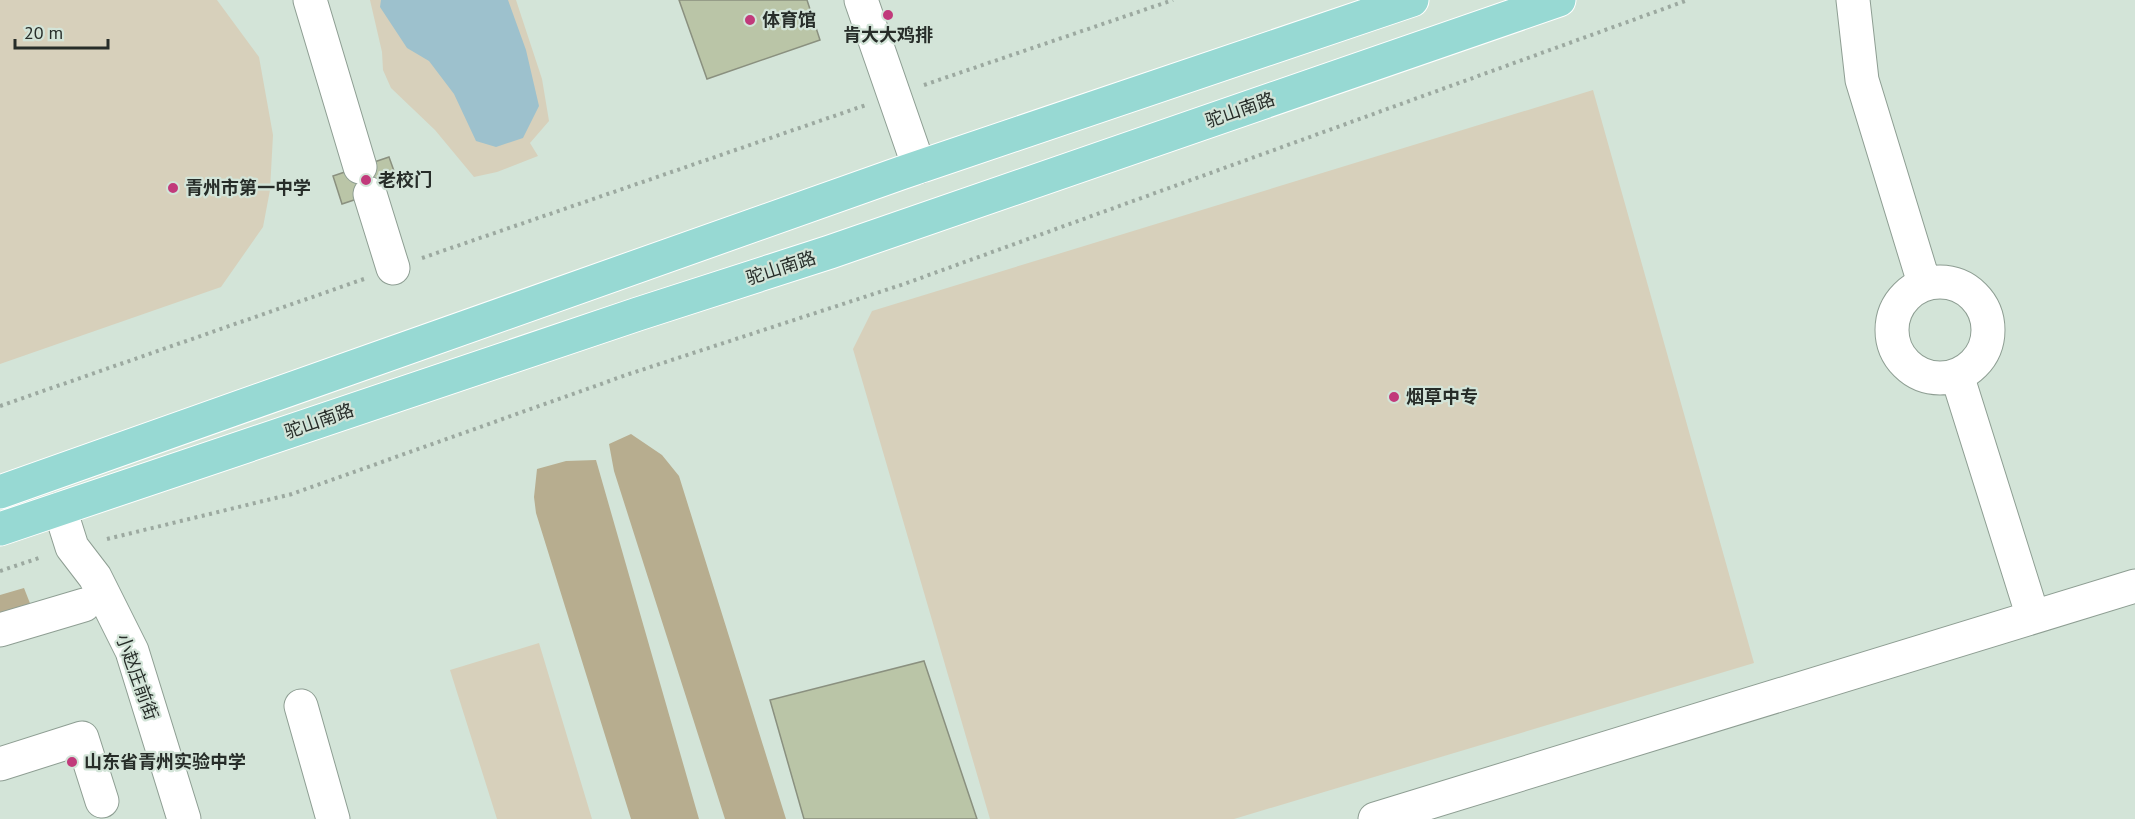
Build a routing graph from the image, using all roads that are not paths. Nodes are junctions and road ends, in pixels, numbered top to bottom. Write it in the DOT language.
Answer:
graph roads {
  1 [pos="309,0"];
  2 [pos="861,0"];
  3 [pos="1412,0"];
  4 [pos="1559,0"];
  5 [pos="1853,0"];
  6 [pos="920,167"];
  7 [pos="393,268"];
  8 [pos="1924,284"];
  9 [pos="1957,375"];
  10 [pos="0,492"];
  11 [pos="60,509"];
  12 [pos="0,530"];
  13 [pos="2135,586"];
  14 [pos="84,605"];
  15 [pos="2033,617"];
  16 [pos="0,630"];
  17 [pos="301,706"];
  18 [pos="0,765"];
  19 [pos="102,801"];
  20 [pos="184,819"];
  21 [pos="333,819"];
  22 [pos="1375,819"];
  1 -- 7 [label="street"];
  2 -- 6 [label="street"];
  3 -- 6 [label="main road"];
  4 -- 11 [label="main road, 驼山南路"];
  5 -- 8 [label="street"];
  6 -- 10 [label="main road"];
  8 -- 9 [label="street"];
  8 -- 9 [label="street"];
  9 -- 15 [label="street"];
  11 -- 12 [label="main road, 驼山南路"];
  11 -- 20 [label="street, 小赵庄前街"];
  13 -- 15 [label="street"];
  14 -- 16 [label="street"];
  15 -- 22 [label="street"];
  17 -- 21 [label="street"];
  18 -- 19 [label="street"];
}
